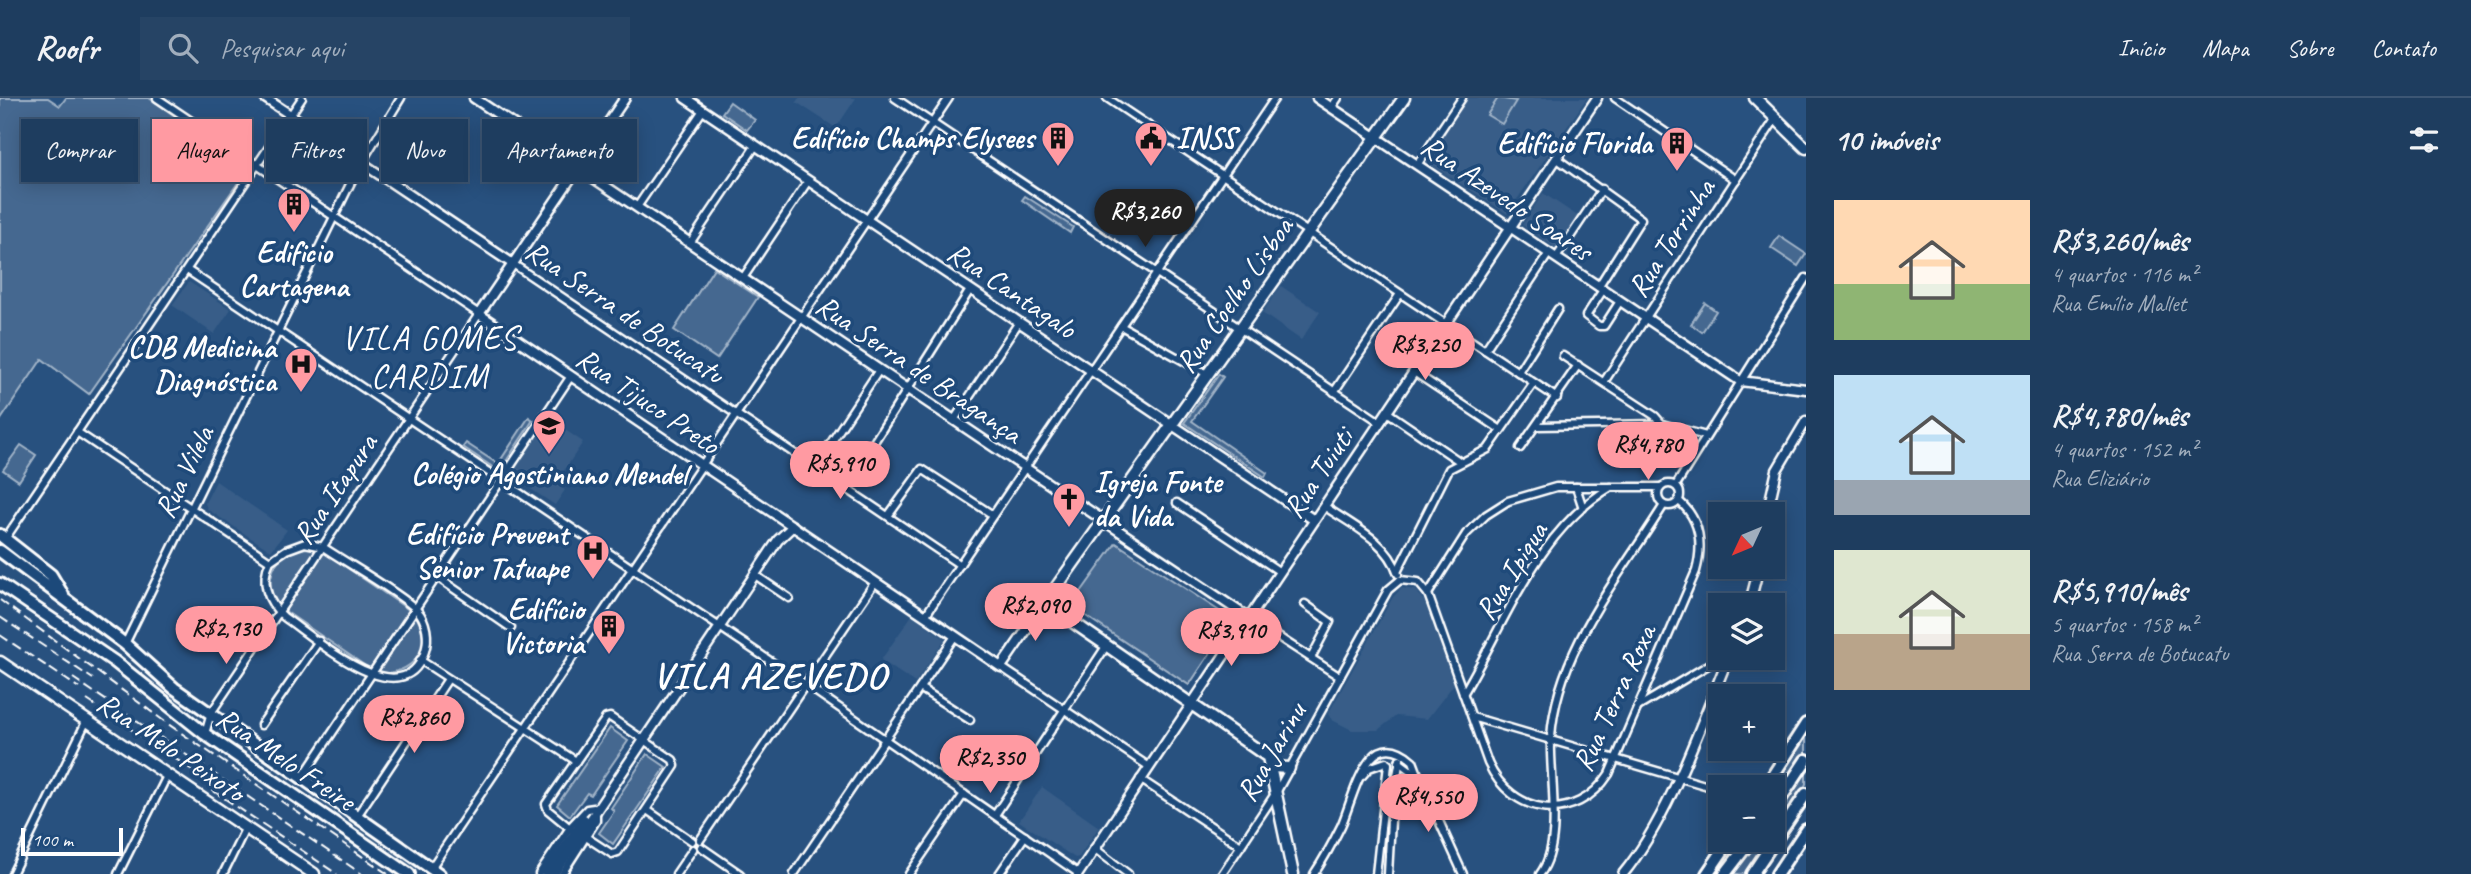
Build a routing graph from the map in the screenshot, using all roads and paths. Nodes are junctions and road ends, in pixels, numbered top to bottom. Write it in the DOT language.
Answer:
graph roads {
  1 [pos="157,98"];
  2 [pos="265,98"];
  3 [pos="302,98"];
  4 [pos="401,98"];
  5 [pos="474,98"];
  6 [pos="625,98"];
  7 [pos="685,98"];
  8 [pos="895,98"];
  9 [pos="949,98"];
  10 [pos="1107,98"];
  11 [pos="1275,98"];
  12 [pos="1317,98"];
  13 [pos="1338,98"];
  14 [pos="1404,98"];
  15 [pos="1462,98"];
  16 [pos="1597,98"];
  17 [pos="1615,98"];
  18 [pos="1755,98"];
  19 [pos="1331,108"];
  20 [pos="703,110"];
  21 [pos="291,115"];
  22 [pos="1776,118"];
  23 [pos="297,119"];
  24 [pos="505,119"];
  25 [pos="611,119"];
  26 [pos="932,123"];
  27 [pos="1376,138"];
  28 [pos="756,145"];
  29 [pos="1806,148"];
  30 [pos="367,152"];
  31 [pos="1556,158"];
  32 [pos="258,164"];
  33 [pos="367,166"];
  34 [pos="1417,166"];
  35 [pos="1222,175"];
  36 [pos="1736,180"];
  37 [pos="808,181"];
  38 [pos="351,182"];
  39 [pos="569,182"];
  40 [pos="599,182"];
  41 [pos="1602,189"];
  42 [pos="636,207"];
  43 [pos="334,216"];
  44 [pos="867,220"];
  45 [pos="1510,228"];
  46 [pos="1307,233"];
  47 [pos="690,243"];
  48 [pos="1552,256"];
  49 [pos="513,264"];
  50 [pos="187,270"];
  51 [pos="1156,273"];
  52 [pos="743,278"];
  53 [pos="1806,278"];
  54 [pos="1600,288"];
  55 [pos="970,290"];
  56 [pos="1399,294"];
  57 [pos="1620,301"];
  58 [pos="1558,309"];
  59 [pos="479,314"];
  60 [pos="801,318"];
  61 [pos="1646,318"];
  62 [pos="1019,322"];
  63 [pos="1445,324"];
  64 [pos="1121,326"];
  65 [pos="1240,329"];
  66 [pos="278,331"];
  67 [pos="1485,350"];
  68 [pos="1563,356"];
  69 [pos="1578,365"];
  70 [pos="879,370"];
  71 [pos="1091,370"];
  72 [pos="1414,372"];
  73 [pos="1518,372"];
  74 [pos="1207,374"];
  75 [pos="571,376"];
  76 [pos="1740,381"];
  77 [pos="1604,382"];
  78 [pos="1534,383"];
  79 [pos="907,388"];
  80 [pos="1806,389"];
  81 [pos="1334,392"];
  82 [pos="1557,398"];
  83 [pos="1387,412"];
  84 [pos="737,415"];
  85 [pos="409,419"];
  86 [pos="954,420"];
  87 [pos="1806,421"];
  88 [pos="1380,422"];
  89 [pos="1172,425"];
  90 [pos="1662,425"];
  91 [pos="1537,426"];
  92 [pos="1501,430"];
  93 [pos="77,432"];
  94 [pos="1706,436"];
  95 [pos="1520,448"];
  96 [pos="1459,461"];
  97 [pos="703,466"];
  98 [pos="815,467"];
  99 [pos="1025,467"];
  100 [pos="502,481"];
  101 [pos="1676,485"];
  102 [pos="1613,486"];
  103 [pos="1576,487"];
  104 [pos="1661,487"];
  105 [pos="845,488"];
  106 [pos="1679,501"];
  107 [pos="1770,502"];
  108 [pos="1177,503"];
  109 [pos="1664,505"];
  110 [pos="1324,506"];
  111 [pos="192,508"];
  112 [pos="1583,508"];
  113 [pos="993,515"];
  114 [pos="888,516"];
  115 [pos="1104,520"];
  116 [pos="1314,520"];
  117 [pos="789,524"];
  118 [pos="2,540"];
  119 [pos="323,547"];
  120 [pos="0,551"];
  121 [pos="270,561"];
  122 [pos="960,565"];
  123 [pos="634,569"];
  124 [pos="1280,572"];
  125 [pos="1397,572"];
  126 [pos="755,575"];
  127 [pos="437,577"];
  128 [pos="1400,580"];
  129 [pos="875,582"];
  130 [pos="0,584"];
  131 [pos="1428,593"];
  132 [pos="64,597"];
  133 [pos="789,598"];
  134 [pos="1045,603"];
  135 [pos="1305,604"];
  136 [pos="415,609"];
  137 [pos="278,613"];
  138 [pos="925,616"];
  139 [pos="1249,618"];
  140 [pos="719,627"];
  141 [pos="511,628"];
  142 [pos="955,636"];
  143 [pos="319,641"];
  144 [pos="125,644"];
  145 [pos="1107,645"];
  146 [pos="1311,658"];
  147 [pos="420,660"];
  148 [pos="0,662"];
  149 [pos="1708,664"];
  150 [pos="1001,667"];
  151 [pos="1723,670"];
  152 [pos="371,675"];
  153 [pos="1340,677"];
  154 [pos="448,679"];
  155 [pos="806,685"];
  156 [pos="920,688"];
  157 [pos="1464,694"];
  158 [pos="1191,702"];
  159 [pos="1638,707"];
  160 [pos="1064,710"];
  161 [pos="210,715"];
  162 [pos="1472,717"];
  163 [pos="87,720"];
  164 [pos="970,720"];
  165 [pos="1806,724"];
  166 [pos="261,725"];
  167 [pos="525,729"];
  168 [pos="205,734"];
  169 [pos="643,739"];
  170 [pos="885,739"];
  171 [pos="1551,741"];
  172 [pos="1390,751"];
  173 [pos="1399,754"];
  174 [pos="1615,760"];
  175 [pos="1806,760"];
  176 [pos="576,761"];
  177 [pos="1387,763"];
  178 [pos="1398,763"];
  179 [pos="1148,766"];
  180 [pos="1272,766"];
  181 [pos="1289,768"];
  182 [pos="167,774"];
  183 [pos="1773,775"];
  184 [pos="1419,777"];
  185 [pos="302,778"];
  186 [pos="1677,778"];
  187 [pos="1140,779"];
  188 [pos="1357,783"];
  189 [pos="1708,786"];
  190 [pos="1277,791"];
  191 [pos="1785,792"];
  192 [pos="964,794"];
  193 [pos="1806,794"];
  194 [pos="298,796"];
  195 [pos="596,807"];
  196 [pos="1552,808"];
  197 [pos="647,810"];
  198 [pos="995,815"];
  199 [pos="358,816"];
  200 [pos="246,827"];
  201 [pos="1806,830"];
  202 [pos="574,832"];
  203 [pos="1025,835"];
  204 [pos="586,837"];
  205 [pos="1379,840"];
  206 [pos="1390,842"];
  207 [pos="698,843"];
  208 [pos="1241,846"];
  209 [pos="1094,848"];
  210 [pos="1722,852"];
  211 [pos="1742,852"];
  212 [pos="1745,852"];
  213 [pos="1791,853"];
  214 [pos="559,861"];
  215 [pos="308,872"];
  216 [pos="428,872"];
  217 [pos="1078,873"];
  218 [pos="12,874"];
  219 [pos="118,874"];
  220 [pos="223,874"];
  221 [pos="409,874"];
  222 [pos="538,874"];
  223 [pos="546,874"];
  224 [pos="554,874"];
  225 [pos="562,874"];
  226 [pos="676,874"];
  227 [pos="740,874"];
  228 [pos="794,874"];
  229 [pos="909,874"];
  230 [pos="999,874"];
  231 [pos="1128,874"];
  232 [pos="1222,874"];
  233 [pos="1293,874"];
  234 [pos="1314,874"];
  235 [pos="1376,874"];
  236 [pos="1388,874"];
  237 [pos="1463,874"];
  238 [pos="1540,874"];
  239 [pos="1623,874"];
  240 [pos="1707,874"];
  241 [pos="1725,874"];
  242 [pos="1731,874"];
  243 [pos="1752,874"];
  244 [pos="1777,874"];
  245 [pos="1784,874"];
  1 -- 32 [label="street, Rua Tijuco Preto"];
  2 -- 21 [label="street, Rua Serra de Botucatu"];
  3 -- 21 [label="street"];
  4 -- 30 [label="street, Rua Vilela"];
  5 -- 24 [label="street, Rua Serra de Bragança"];
  6 -- 25 [label="street, Rua Itapura"];
  7 -- 20 [label="street, Rua Cantagalo"];
  8 -- 26 [label="street"];
  9 -- 26 [label="street"];
  10 -- 35 [label="street"];
  11 -- 35 [label="street"];
  12 -- 19 [label="street, Rua Azevedo Soares"];
  13 -- 19 [label="street"];
  14 -- 27 [label="main road, Rua Coelho Lisboa"];
  15 -- 34 [label="street"];
  16 -- 31 [label="street, Rua Tuiuti"];
  17 -- 36 [label="street"];
  18 -- 22 [label="main road"];
  19 -- 27 [label="street, Rua Azevedo Soares"];
  20 -- 28 [label="street, Rua Cantagalo"];
  20 -- 42 [label="street"];
  21 -- 23 [label="street, Rua Serra de Botucatu"];
  21 -- 32 [label="street"];
  22 -- 29 [label="main road"];
  22 -- 36 [label="street, Rua Torrinha"];
  26 -- 44 [label="street"];
  26 -- 51 [label="street"];
  27 -- 34 [label="street, Rua Azevedo Soares"];
  27 -- 46 [label="main road, Rua Coelho Lisboa"];
  28 -- 37 [label="street, Rua Cantagalo"];
  28 -- 47 [label="street"];
  31 -- 41 [label="street"];
  31 -- 45 [label="street, Rua Tuiuti"];
  32 -- 43 [label="street, Rua Tijuco Preto"];
  32 -- 50 [label="street"];
  33 -- 49 [label="street, Rua Serra de Botucatu"];
  34 -- 45 [label="street, Rua Azevedo Soares"];
  35 -- 46 [label="street"];
  35 -- 51 [label="street"];
  36 -- 61 [label="street, Rua Torrinha"];
  37 -- 44 [label="street, Rua Cantagalo"];
  37 -- 52 [label="street"];
  38 -- 43 [label="street, Rua Vilela"];
  39 -- 49 [label="street, Rua Itapura"];
  40 -- 42 [label="street, Rua Serra de Bragança"];
  41 -- 48 [label="street"];
  41 -- 54 [label="street"];
  42 -- 47 [label="street, Rua Serra de Bragança"];
  43 -- 59 [label="street, Rua Tijuco Preto"];
  43 -- 66 [label="street, Rua Vilela"];
  44 -- 55 [label="street, Rua Cantagalo"];
  44 -- 60 [label="street"];
  45 -- 48 [label="street, Rua Azevedo Soares"];
  45 -- 63 [label="street, Rua Tuiuti"];
  46 -- 56 [label="street"];
  46 -- 65 [label="main road, Rua Coelho Lisboa"];
  47 -- 52 [label="street, Rua Serra de Bragança"];
  48 -- 54 [label="street, Rua Azevedo Soares"];
  48 -- 67 [label="street"];
  49 -- 59 [label="street, Rua Itapura"];
  49 -- 84 [label="street, Rua Serra de Botucatu"];
  50 -- 66 [label="street"];
  50 -- 93 [label="street"];
  51 -- 64 [label="street"];
  51 -- 65 [label="street"];
  52 -- 60 [label="street, Rua Serra de Bragança"];
  53 -- 76 [label="street"];
  54 -- 57 [label="street, Rua Azevedo Soares"];
  54 -- 57 [label="street, Rua Azevedo Soares"];
  55 -- 62 [label="street, Rua Cantagalo"];
  55 -- 79 [label="street"];
  56 -- 63 [label="street"];
  56 -- 81 [label="street"];
  57 -- 61 [label="street, Rua Azevedo Soares"];
  58 -- 73 [label="street"];
  59 -- 75 [label="street, Rua Tijuco Preto"];
  59 -- 85 [label="street, Rua Itapura"];
  60 -- 70 [label="street, Rua Serra de Bragança"];
  60 -- 84 [label="street"];
  61 -- 76 [label="street, Rua Azevedo Soares"];
  61 -- 77 [label="street, Rua Torrinha"];
  62 -- 71 [label="street, Rua Cantagalo"];
  62 -- 86 [label="street"];
  63 -- 67 [label="street"];
  63 -- 72 [label="street, Rua Tuiuti"];
  64 -- 71 [label="street"];
  64 -- 74 [label="street"];
  65 -- 74 [label="main road, Rua Coelho Lisboa"];
  65 -- 81 [label="street"];
  66 -- 85 [label="street"];
  66 -- 111 [label="street, Rua Vilela"];
  67 -- 73 [label="street"];
  68 -- 69 [label="street"];
  69 -- 77 [label="street"];
  69 -- 82 [label="street"];
  70 -- 79 [label="street, Rua Serra de Bragança"];
  70 -- 98 [label="street"];
  71 -- 89 [label="street, Rua Cantagalo"];
  71 -- 99 [label="street"];
  72 -- 83 [label="street, Rua Tuiuti"];
  72 -- 92 [label="street"];
  73 -- 78 [label="street"];
  74 -- 89 [label="main road, Rua Coelho Lisboa"];
  75 -- 97 [label="street, Rua Tijuco Preto"];
  75 -- 100 [label="street"];
  76 -- 80 [label="street, Rua Azevedo Soares"];
  76 -- 94 [label="street"];
  77 -- 90 [label="street"];
  78 -- 82 [label="street"];
  78 -- 92 [label="street"];
  79 -- 86 [label="street, Rua Serra de Bragança"];
  79 -- 105 [label="street"];
  81 -- 88 [label="street"];
  82 -- 91 [label="street"];
  83 -- 88 [label="street, Rua Tuiuti"];
  83 -- 96 [label="street"];
  84 -- 97 [label="street"];
  84 -- 98 [label="street, Rua Serra de Botucatu"];
  85 -- 100 [label="street"];
  85 -- 119 [label="street, Rua Itapura"];
  86 -- 99 [label="street, Rua Serra de Bragança"];
  87 -- 107 [label="street"];
  88 -- 110 [label="street, Rua Tuiuti"];
  89 -- 115 [label="main road, Rua Coelho Lisboa"];
  89 -- 116 [label="street, Rua Cantagalo"];
  90 -- 91 [label="street"];
  90 -- 94 [label="street"];
  91 -- 95 [label="street"];
  92 -- 96 [label="street"];
  93 -- 111 [label="street"];
  93 -- 118 [label="street"];
  94 -- 101 [label="street"];
  96 -- 125 [label="street"];
  97 -- 117 [label="street, Rua Tijuco Preto"];
  97 -- 123 [label="street"];
  98 -- 105 [label="street, Rua Serra de Botucatu"];
  99 -- 113 [label="street"];
  99 -- 115 [label="street, Rua Serra de Bragança"];
  100 -- 123 [label="street"];
  100 -- 127 [label="street"];
  101 -- 104 [label="street"];
  101 -- 106 [label="street"];
  102 -- 103 [label="street"];
  102 -- 104 [label="street"];
  102 -- 112 [label="street, Rua Ipigua"];
  103 -- 112 [label="street"];
  103 -- 131 [label="street"];
  104 -- 109 [label="street"];
  105 -- 114 [label="street, Rua Serra de Botucatu"];
  106 -- 109 [label="street"];
  106 -- 159 [label="street, Rua Terra Roxa"];
  108 -- 124 [label="street"];
  109 -- 171 [label="street"];
  110 -- 116 [label="street, Rua Tuiuti"];
  110 -- 125 [label="street"];
  111 -- 121 [label="street"];
  111 -- 144 [label="street, Rua Vilela"];
  112 -- 157 [label="street, Rua Ipigua"];
  113 -- 114 [label="street"];
  113 -- 122 [label="street"];
  114 -- 122 [label="street, Rua Serra de Botucatu"];
  115 -- 134 [label="main road, Rua Coelho Lisboa"];
  115 -- 139 [label="street, Rua Serra de Bragança"];
  116 -- 124 [label="street, Rua Tuiuti"];
  117 -- 126 [label="street"];
  117 -- 129 [label="street, Rua Tijuco Preto"];
  118 -- 132 [label="highway"];
  119 -- 121 [label="street"];
  119 -- 136 [label="street"];
  119 -- 137 [label="street, Rua Itapura"];
  120 -- 132 [label="highway, Rua Melo Freire"];
  121 -- 137 [label="street"];
  122 -- 138 [label="street"];
  123 -- 140 [label="street"];
  123 -- 167 [label="street"];
  124 -- 139 [label="street, Rua Tuiuti"];
  125 -- 128 [label="street"];
  126 -- 133 [label="street"];
  126 -- 140 [label="street"];
  127 -- 136 [label="street"];
  127 -- 141 [label="street"];
  128 -- 131 [label="street"];
  128 -- 153 [label="street, Rua Jarinu"];
  129 -- 138 [label="street, Rua Tijuco Preto"];
  129 -- 155 [label="street"];
  130 -- 168 [label="highway, Rua Melo Freire"];
  131 -- 157 [label="street"];
  132 -- 144 [label="highway, Rua Melo Freire"];
  134 -- 145 [label="main road"];
  134 -- 150 [label="street"];
  135 -- 146 [label="street"];
  136 -- 147 [label="street"];
  136 -- 152 [label="street"];
  137 -- 143 [label="street"];
  137 -- 161 [label="street, Rua Itapura"];
  138 -- 142 [label="street, Rua Tijuco Preto"];
  139 -- 146 [label="street, Rua Serra de Bragança"];
  139 -- 158 [label="street, Rua Tuiuti"];
  140 -- 155 [label="street"];
  140 -- 169 [label="street"];
  142 -- 150 [label="street, Rua Tijuco Preto"];
  142 -- 156 [label="street"];
  143 -- 152 [label="street"];
  143 -- 166 [label="street"];
  144 -- 161 [label="highway, Rua Melo Freire"];
  145 -- 158 [label="main road"];
  145 -- 160 [label="street"];
  146 -- 153 [label="street, Rua Serra de Bragança"];
  147 -- 152 [label="street"];
  147 -- 154 [label="street"];
  148 -- 163 [label="main road, Rua Melo Peixoto"];
  149 -- 159 [label="street"];
  150 -- 160 [label="street, Rua Tijuco Preto"];
  151 -- 186 [label="street"];
  152 -- 185 [label="street"];
  153 -- 181 [label="street, Rua Jarinu"];
  154 -- 167 [label="street"];
  154 -- 199 [label="street"];
  155 -- 170 [label="street"];
  155 -- 207 [label="street"];
  156 -- 164 [label="street"];
  156 -- 170 [label="street"];
  157 -- 162 [label="street"];
  158 -- 179 [label="street, Rua Tuiuti"];
  158 -- 180 [label="main road"];
  159 -- 174 [label="street, Rua Terra Roxa"];
  160 -- 179 [label="street, Rua Tijuco Preto"];
  160 -- 198 [label="street"];
  161 -- 168 [label="street, Rua Itapura"];
  161 -- 185 [label="highway, Rua Melo Freire"];
  162 -- 171 [label="street"];
  162 -- 196 [label="street"];
  163 -- 182 [label="main road, Rua Melo Peixoto"];
  163 -- 218 [label="street"];
  165 -- 183 [label="highway"];
  167 -- 176 [label="street"];
  167 -- 216 [label="street"];
  168 -- 194 [label="highway, Rua Melo Freire"];
  169 -- 176 [label="street"];
  169 -- 195 [label="street"];
  169 -- 197 [label="street"];
  170 -- 192 [label="street"];
  170 -- 228 [label="street"];
  171 -- 174 [label="street"];
  171 -- 196 [label="street"];
  172 -- 173 [label="street"];
  172 -- 177 [label="street"];
  172 -- 188 [label="street"];
  173 -- 178 [label="street"];
  173 -- 184 [label="street"];
  174 -- 186 [label="street"];
  174 -- 196 [label="street, Rua Terra Roxa"];
  175 -- 191 [label="highway"];
  176 -- 202 [label="street"];
  177 -- 178 [label="street"];
  177 -- 188 [label="street"];
  177 -- 205 [label="street"];
  178 -- 184 [label="street"];
  178 -- 206 [label="street"];
  179 -- 187 [label="street, Rua Tuiuti"];
  180 -- 181 [label="main road"];
  180 -- 190 [label="main road"];
  181 -- 190 [label="street, Rua Jarinu"];
  182 -- 200 [label="main road, Rua Melo Peixoto"];
  182 -- 219 [label="street"];
  184 -- 237 [label="street"];
  185 -- 199 [label="highway, Rua Melo Freire"];
  186 -- 189 [label="street"];
  186 -- 239 [label="street"];
  187 -- 208 [label="street"];
  187 -- 209 [label="street, Rua Tuiuti"];
  188 -- 234 [label="street"];
  190 -- 208 [label="street, Rua Jarinu"];
  190 -- 233 [label="main road"];
  192 -- 198 [label="street"];
  192 -- 229 [label="street"];
  193 -- 243 [label="highway"];
  194 -- 216 [label="highway"];
  194 -- 221 [label="highway, Rua Melo Freire"];
  195 -- 202 [label="street"];
  195 -- 202 [label="street"];
  195 -- 204 [label="street"];
  196 -- 238 [label="street"];
  197 -- 204 [label="street"];
  197 -- 207 [label="street"];
  198 -- 203 [label="street"];
  199 -- 216 [label="highway, Rua Melo Freire"];
  200 -- 215 [label="main road, Rua Melo Peixoto"];
  200 -- 220 [label="street"];
  201 -- 213 [label="highway"];
  202 -- 214 [label="street"];
  202 -- 222 [label="street"];
  203 -- 217 [label="street"];
  203 -- 230 [label="street"];
  204 -- 225 [label="street"];
  205 -- 206 [label="street"];
  205 -- 235 [label="street"];
  206 -- 236 [label="street"];
  207 -- 226 [label="street"];
  207 -- 227 [label="street"];
  208 -- 232 [label="street, Rua Jarinu"];
  209 -- 217 [label="street, Rua Tuiuti"];
  209 -- 231 [label="street"];
  210 -- 240 [label="highway"];
  211 -- 241 [label="highway"];
  212 -- 242 [label="highway"];
  213 -- 244 [label="highway"];
  213 -- 245 [label="street"];
  214 -- 223 [label="street"];
  214 -- 224 [label="street"];
}
